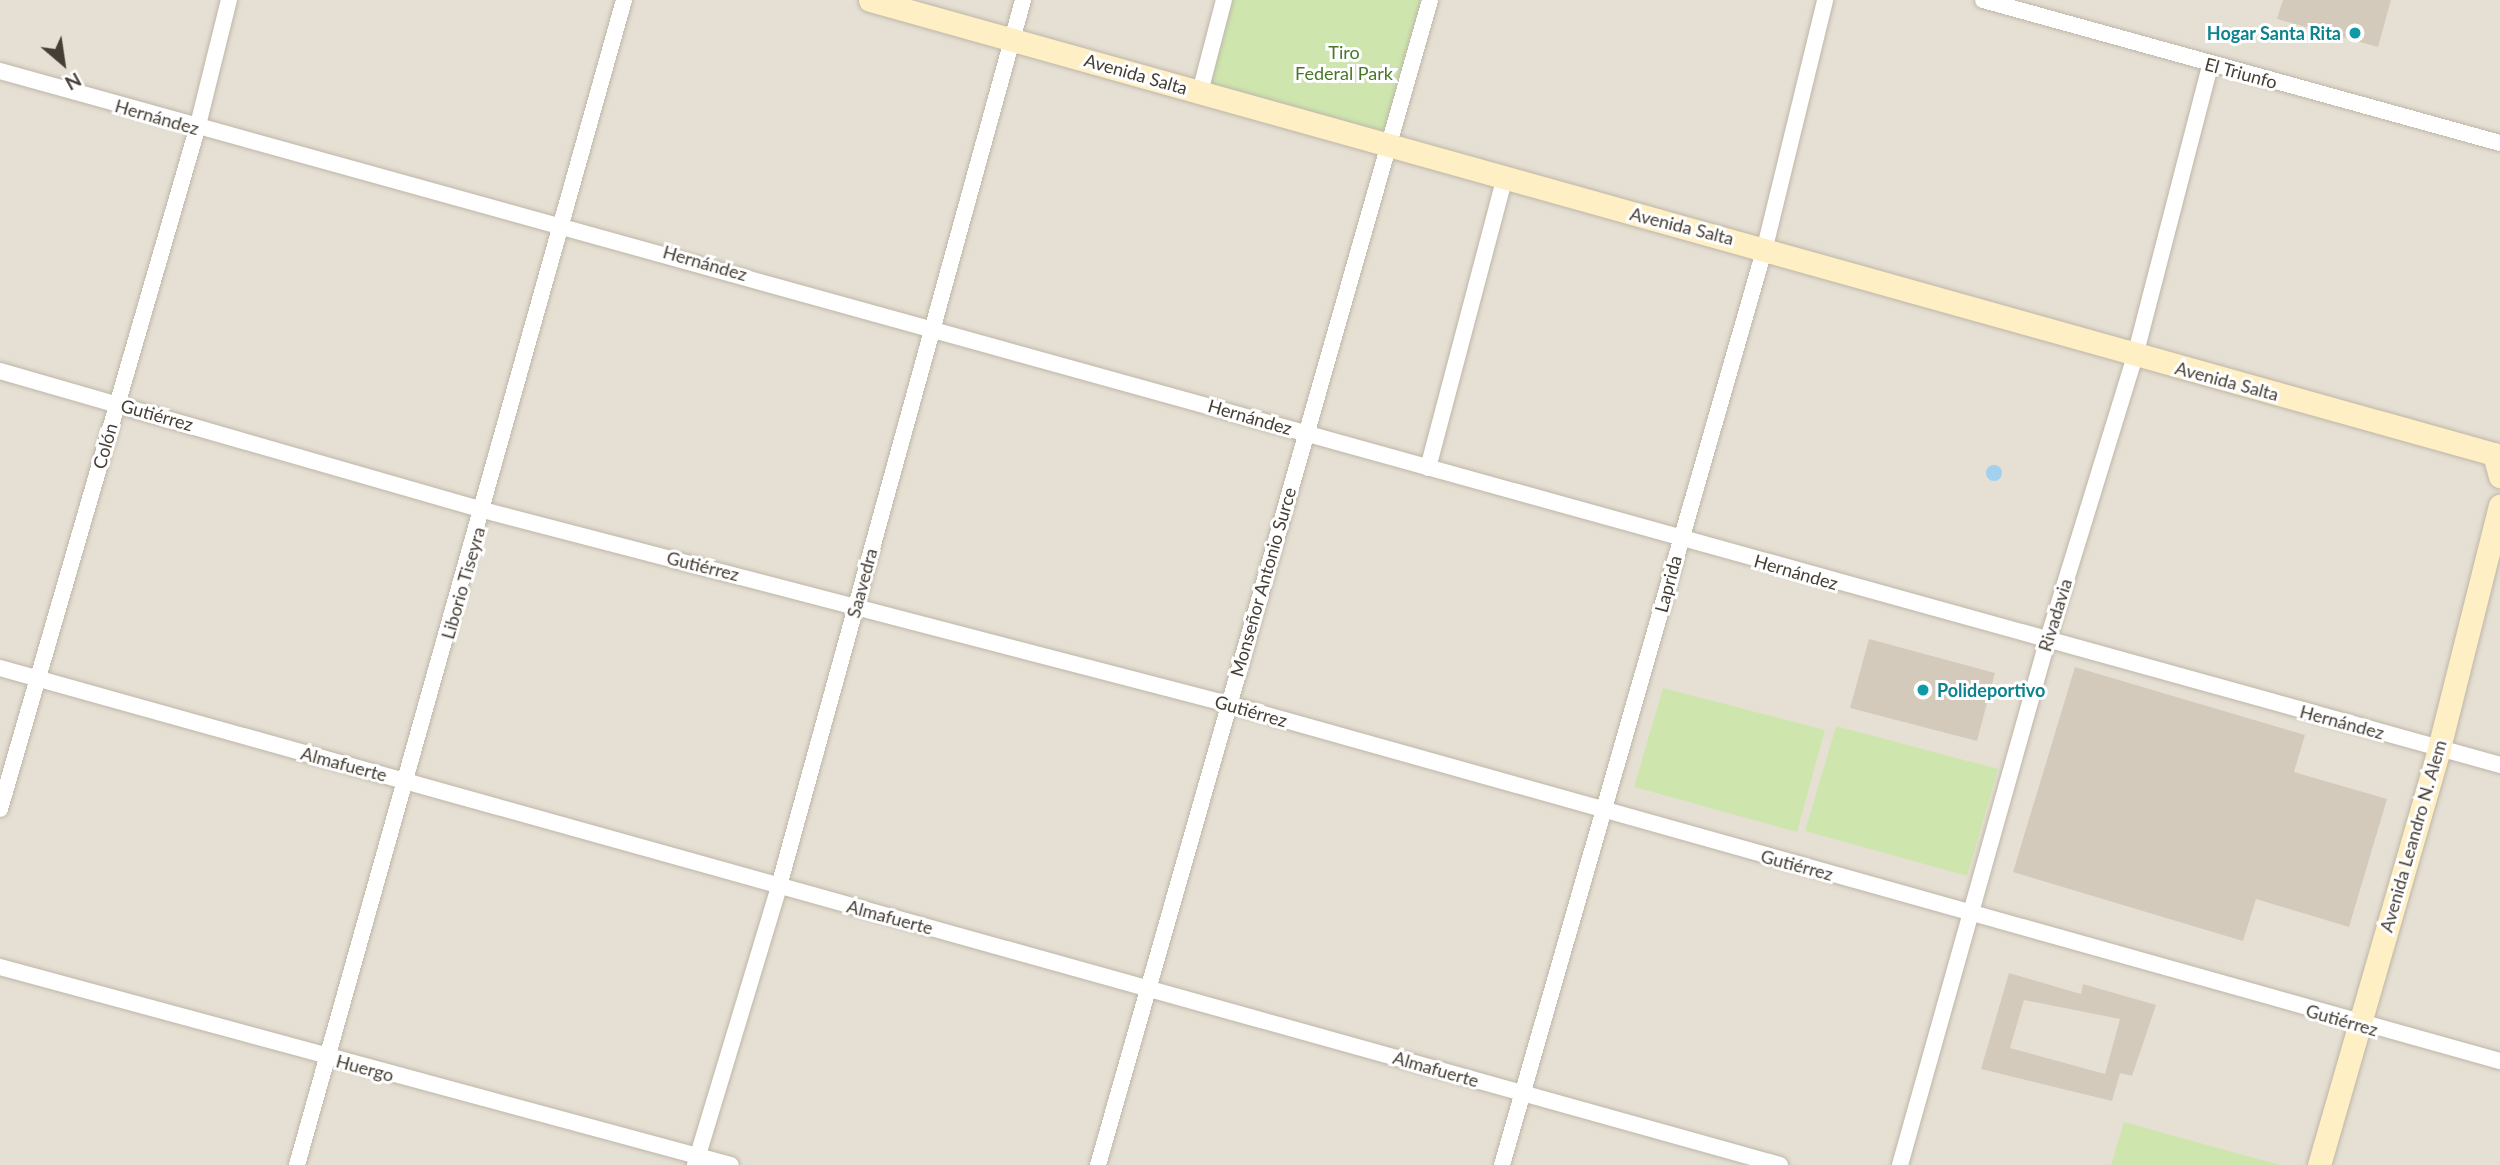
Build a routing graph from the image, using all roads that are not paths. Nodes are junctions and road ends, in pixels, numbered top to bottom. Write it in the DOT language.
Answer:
graph roads {
  1 [pos="229,0"];
  2 [pos="624,0"];
  3 [pos="870,0"];
  4 [pos="1023,0"];
  5 [pos="1224,0"];
  6 [pos="1430,0"];
  7 [pos="1825,0"];
  8 [pos="1983,0"];
  9 [pos="1011,39"];
  10 [pos="2210,65"];
  11 [pos="0,71"];
  12 [pos="1200,92"];
  13 [pos="197,129"];
  14 [pos="2500,143"];
  15 [pos="1390,144"];
  16 [pos="1504,181"];
  17 [pos="565,223"];
  18 [pos="1765,247"];
  19 [pos="930,327"];
  20 [pos="2135,356"];
  21 [pos="0,371"];
  22 [pos="117,403"];
  23 [pos="1305,433"];
  24 [pos="2497,465"];
  25 [pos="1428,468"];
  26 [pos="2500,506"];
  27 [pos="483,510"];
  28 [pos="1680,540"];
  29 [pos="857,605"];
  30 [pos="2046,642"];
  31 [pos="0,668"];
  32 [pos="38,679"];
  33 [pos="1228,704"];
  34 [pos="2439,748"];
  35 [pos="2500,765"];
  36 [pos="406,781"];
  37 [pos="0,809"];
  38 [pos="1605,813"];
  39 [pos="779,886"];
  40 [pos="1975,914"];
  41 [pos="0,967"];
  42 [pos="1145,987"];
  43 [pos="2360,1026"];
  44 [pos="327,1058"];
  45 [pos="2500,1061"];
  46 [pos="1522,1093"];
  47 [pos="697,1160"];
  48 [pos="297,1165"];
  49 [pos="731,1165"];
  50 [pos="1098,1165"];
  51 [pos="1503,1165"];
  52 [pos="1780,1165"];
  53 [pos="1900,1165"];
  54 [pos="2319,1165"];
  1 -- 13 [label="street, Colón"];
  2 -- 17 [label="street, Liborio Tiseyra"];
  3 -- 9 [label="main road, Avenida Salta"];
  4 -- 9 [label="street, Saavedra"];
  5 -- 12 [label="street"];
  6 -- 15 [label="street, Monseñor Antonio Surce"];
  7 -- 18 [label="street, Laprida"];
  8 -- 10 [label="street, El Triunfo"];
  9 -- 12 [label="main road, Avenida Salta"];
  9 -- 19 [label="street, Saavedra"];
  10 -- 14 [label="street, El Triunfo"];
  10 -- 20 [label="street, Rivadavia"];
  11 -- 13 [label="street, Hernández"];
  12 -- 15 [label="main road, Avenida Salta"];
  13 -- 17 [label="street, Hernández"];
  13 -- 22 [label="street, Colón"];
  15 -- 16 [label="main road, Avenida Salta"];
  15 -- 23 [label="street, Monseñor Antonio Surce"];
  16 -- 18 [label="main road, Avenida Salta"];
  16 -- 25 [label="street"];
  17 -- 19 [label="street, Hernández"];
  17 -- 27 [label="street, Liborio Tiseyra"];
  18 -- 20 [label="main road, Avenida Salta"];
  18 -- 28 [label="street, Laprida"];
  19 -- 23 [label="street, Hernández"];
  19 -- 29 [label="street, Saavedra"];
  20 -- 24 [label="main road, Avenida Salta"];
  20 -- 30 [label="street, Rivadavia"];
  21 -- 22 [label="street, Gutiérrez"];
  22 -- 27 [label="street, Gutiérrez"];
  22 -- 32 [label="street, Colón"];
  23 -- 25 [label="street, Hernández"];
  23 -- 33 [label="street, Monseñor Antonio Surce"];
  25 -- 28 [label="street, Hernández"];
  26 -- 34 [label="main road, Avenida Leandro N. Alem"];
  27 -- 29 [label="street, Gutiérrez"];
  27 -- 36 [label="street, Liborio Tiseyra"];
  28 -- 30 [label="street, Hernández"];
  28 -- 38 [label="street, Laprida"];
  29 -- 33 [label="street, Gutiérrez"];
  29 -- 39 [label="street, Saavedra"];
  30 -- 34 [label="street, Hernández"];
  30 -- 40 [label="street, Rivadavia"];
  31 -- 32 [label="street, Almafuerte"];
  32 -- 36 [label="street, Almafuerte"];
  32 -- 37 [label="street, Colón"];
  33 -- 38 [label="street, Gutiérrez"];
  33 -- 42 [label="street, Monseñor Antonio Surce"];
  34 -- 35 [label="street, Hernández"];
  34 -- 43 [label="main road, Avenida Leandro N. Alem"];
  36 -- 39 [label="street, Almafuerte"];
  36 -- 44 [label="street, Liborio Tiseyra"];
  38 -- 40 [label="street, Gutiérrez"];
  38 -- 46 [label="street, Laprida"];
  39 -- 42 [label="street, Almafuerte"];
  39 -- 47 [label="street, Saavedra"];
  40 -- 43 [label="street, Gutiérrez"];
  40 -- 53 [label="street, Rivadavia"];
  41 -- 44 [label="street, Huergo"];
  42 -- 46 [label="street, Almafuerte"];
  42 -- 50 [label="street, Monseñor Antonio Surce"];
  43 -- 45 [label="street, Gutiérrez"];
  43 -- 54 [label="main road, Avenida Leandro N. Alem"];
  44 -- 47 [label="street, Huergo"];
  44 -- 48 [label="street, Liborio Tiseyra"];
  46 -- 51 [label="street, Laprida"];
  46 -- 52 [label="street, Almafuerte"];
  47 -- 49 [label="street, Huergo"];
}
